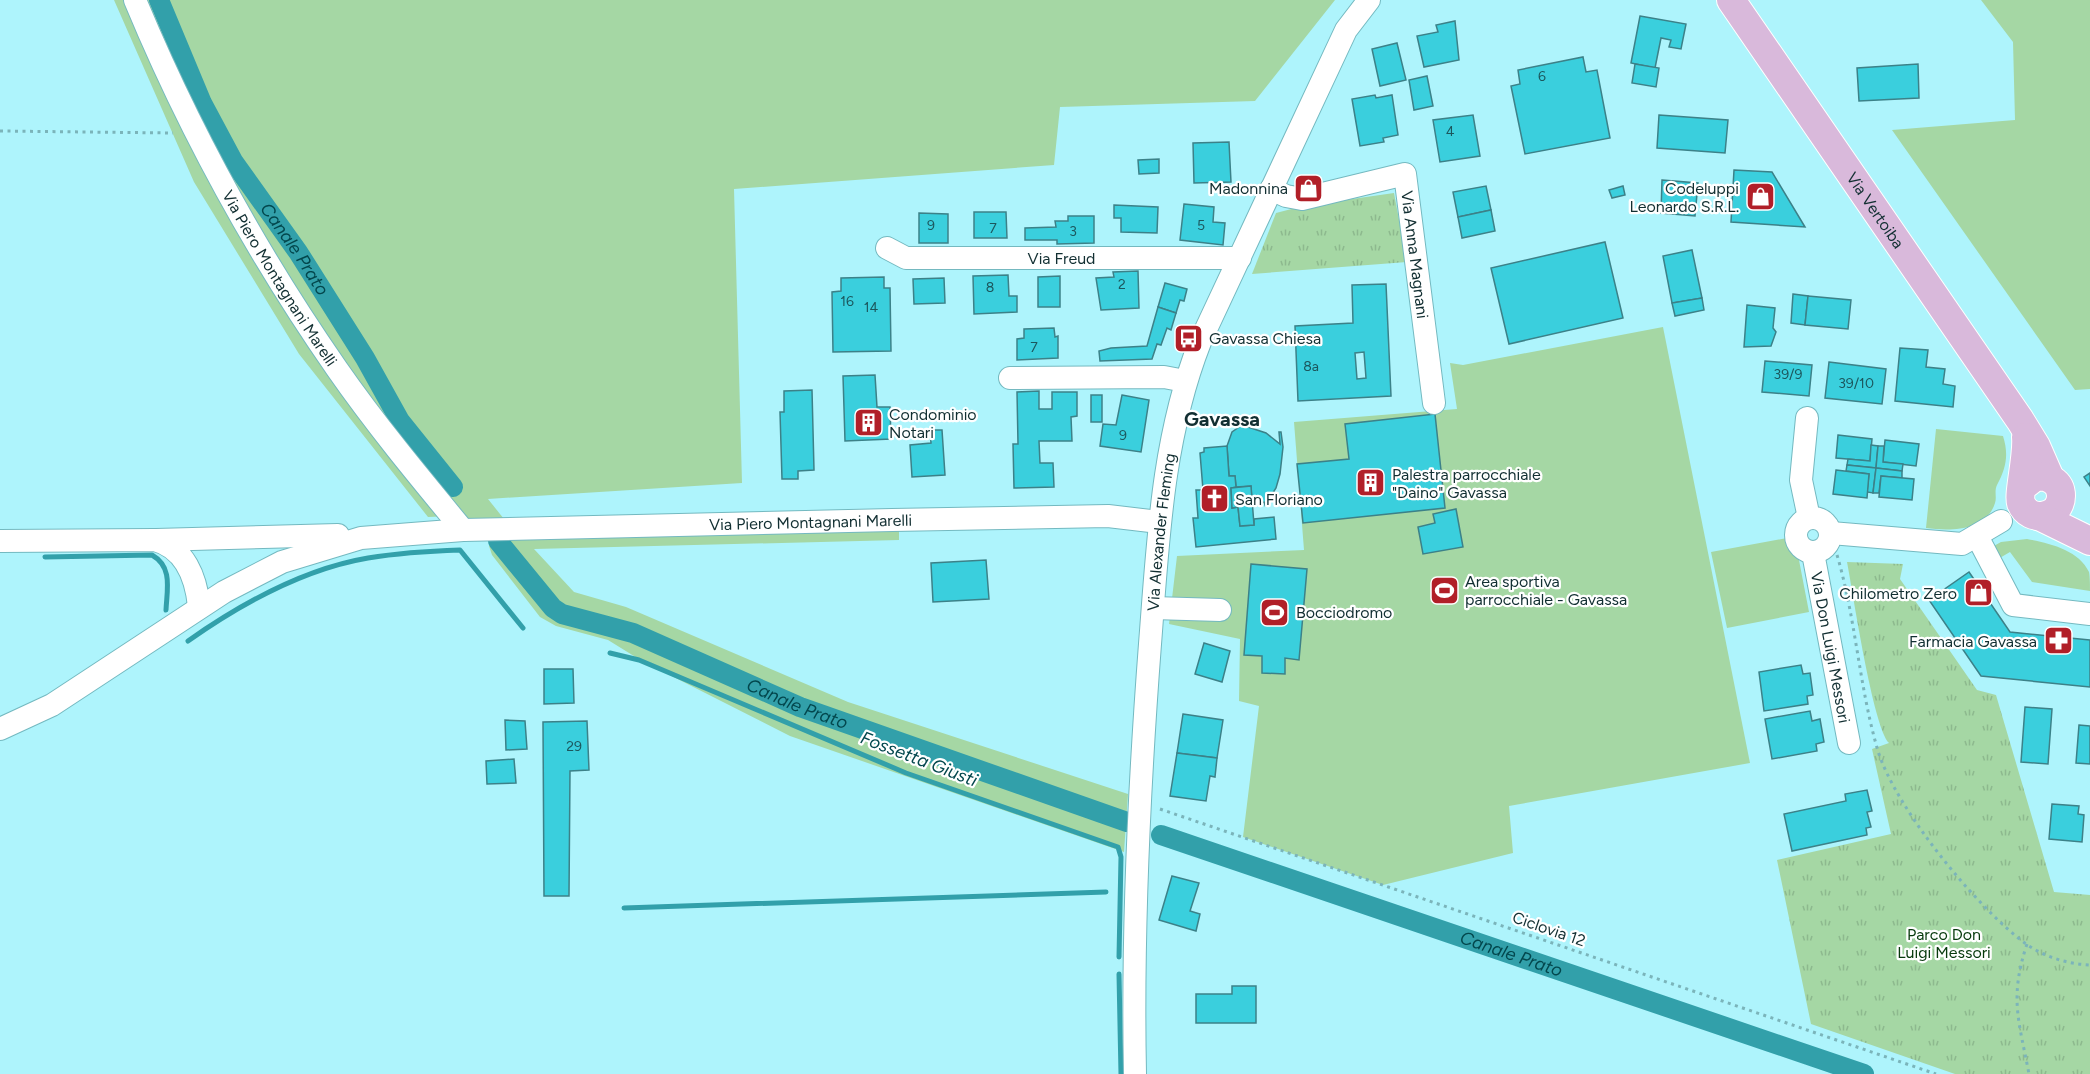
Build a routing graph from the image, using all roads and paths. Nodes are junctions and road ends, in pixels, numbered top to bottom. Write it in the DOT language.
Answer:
graph roads {
  1 [pos="135,0"];
  2 [pos="1369,0"];
  3 [pos="1731,0"];
  4 [pos="0,131"];
  5 [pos="195,135"];
  6 [pos="1271,189"];
  7 [pos="886,248"];
  8 [pos="1240,258"];
  9 [pos="1010,378"];
  10 [pos="1185,381"];
  11 [pos="1434,403"];
  12 [pos="1807,417"];
  13 [pos="2020,420"];
  14 [pos="2055,485"];
  15 [pos="2028,504"];
  16 [pos="1809,518"];
  17 [pos="1159,522"];
  18 [pos="2090,525"];
  19 [pos="463,530"];
  20 [pos="1831,533"];
  21 [pos="394,534"];
  22 [pos="1977,536"];
  23 [pos="155,540"];
  24 [pos="0,541"];
  25 [pos="2090,541"];
  26 [pos="1813,553"];
  27 [pos="199,606"];
  28 [pos="1152,608"];
  29 [pos="1220,610"];
  30 [pos="2090,614"];
  31 [pos="0,729"];
  32 [pos="1849,743"];
  33 [pos="1154,807"];
  34 [pos="2027,944"];
  35 [pos="2090,965"];
  36 [pos="1135,1074"];
  37 [pos="1936,1074"];
  38 [pos="2029,1074"];
  1 -- 5 [label="street, Via Piero Montagnani Marelli"];
  2 -- 6 [label="street, Via Alexander Fleming"];
  3 -- 13 [label="main road, Via Vertoiba"];
  4 -- 5 [label="path"];
  5 -- 19 [label="street, Via Piero Montagnani Marelli"];
  6 -- 8 [label="street, Via Alexander Fleming"];
  6 -- 11 [label="street, Via Anna Magnani"];
  7 -- 8 [label="street, Via Freud"];
  8 -- 10 [label="street, Via Alexander Fleming"];
  9 -- 10 [label="street"];
  10 -- 17 [label="street, Via Alexander Fleming"];
  12 -- 16 [label="street"];
  13 -- 14 [label="main road, Via Vertoiba"];
  13 -- 15 [label="main road"];
  14 -- 15 [label="main road"];
  14 -- 18 [label="main road, Via Vertoiba"];
  15 -- 22 [label="street"];
  15 -- 25 [label="main road"];
  16 -- 20 [label="street"];
  16 -- 26 [label="street"];
  17 -- 19 [label="street, Via Piero Montagnani Marelli"];
  17 -- 28 [label="street, Via Alexander Fleming"];
  19 -- 21 [label="street, Via Piero Montagnani Marelli"];
  20 -- 22 [label="street"];
  20 -- 26 [label="street"];
  20 -- 34 [label="path"];
  21 -- 23 [label="street"];
  21 -- 27 [label="street, Via Piero Montagnani Marelli"];
  22 -- 30 [label="street"];
  23 -- 24 [label="street"];
  23 -- 27 [label="street"];
  26 -- 32 [label="street, Via Don Luigi Messori"];
  27 -- 31 [label="street, Via Piero Montagnani Marelli"];
  28 -- 29 [label="street"];
  28 -- 36 [label="street, Via Alexander Fleming"];
  33 -- 37 [label="path, Ciclovia 12"];
  34 -- 35 [label="path"];
  34 -- 38 [label="path"];
}
